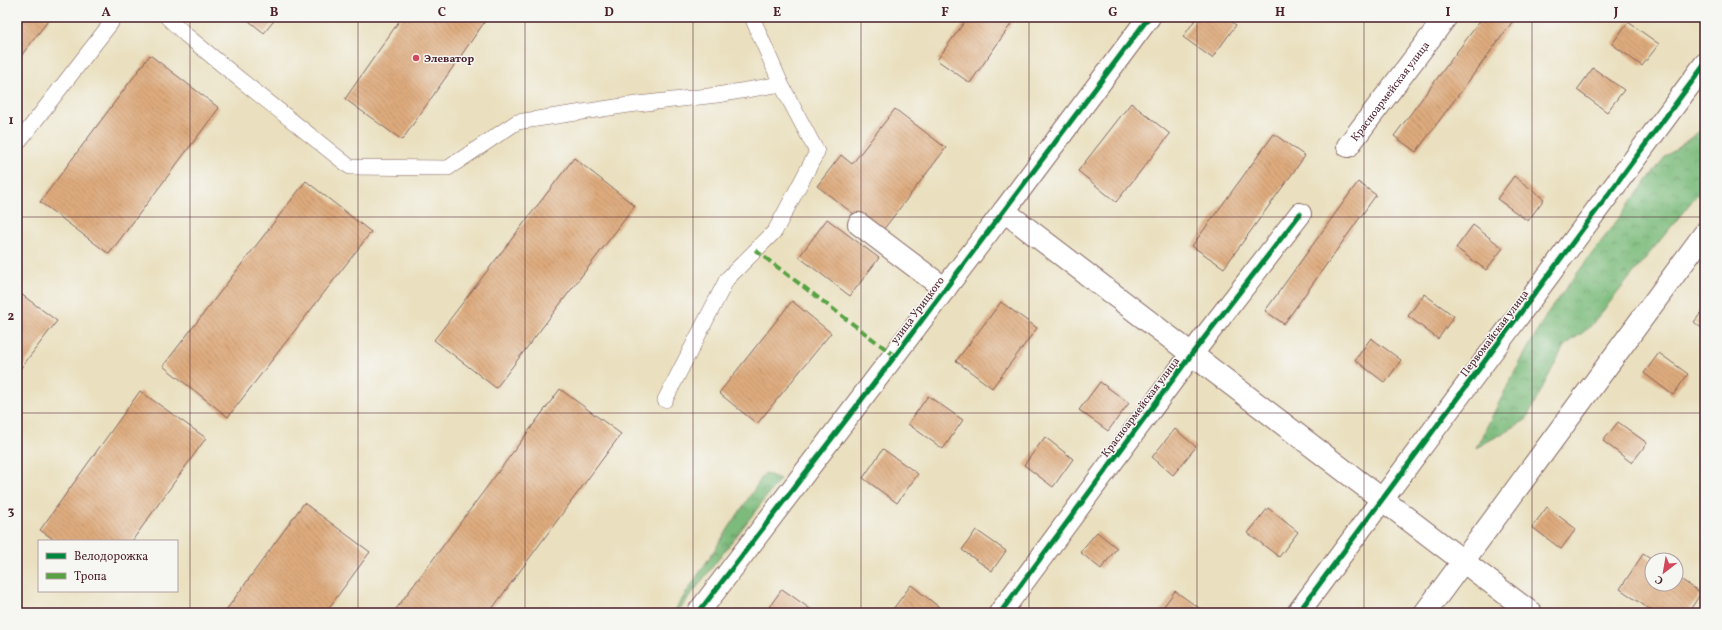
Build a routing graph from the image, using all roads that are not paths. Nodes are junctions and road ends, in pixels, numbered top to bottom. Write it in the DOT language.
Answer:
graph roads {
  1 [pos="111,17"];
  2 [pos="167,17"];
  3 [pos="752,17"];
  4 [pos="1150,17"];
  5 [pos="1446,17"];
  6 [pos="1705,64"];
  7 [pos="781,84"];
  8 [pos="17,144"];
  9 [pos="1348,146"];
  10 [pos="1004,211"];
  11 [pos="1300,214"];
  12 [pos="859,224"];
  13 [pos="1705,233"];
  14 [pos="946,289"];
  15 [pos="1191,355"];
  16 [pos="665,400"];
  17 [pos="1382,500"];
  18 [pos="1463,561"];
  19 [pos="698,613"];
  20 [pos="1000,613"];
  21 [pos="1298,613"];
  22 [pos="1424,613"];
  23 [pos="1531,613"];
  1 -- 8 [label="lane"];
  2 -- 7 [label="lane"];
  3 -- 7 [label="lane"];
  4 -- 10 [label="street, улица Урицкого"];
  5 -- 9 [label="street, Красноармейская улица"];
  6 -- 17 [label="street, Первомайская улица"];
  7 -- 16 [label="lane"];
  10 -- 14 [label="street, улица Урицкого"];
  10 -- 15 [label="street"];
  11 -- 15 [label="street, Красноармейская улица"];
  12 -- 14 [label="street"];
  13 -- 18 [label="street"];
  14 -- 19 [label="street, улица Урицкого"];
  15 -- 17 [label="street"];
  15 -- 20 [label="street, Красноармейская улица"];
  17 -- 18 [label="street"];
  17 -- 21 [label="street, Первомайская улица"];
  18 -- 22 [label="street"];
  18 -- 23 [label="street"];
}
